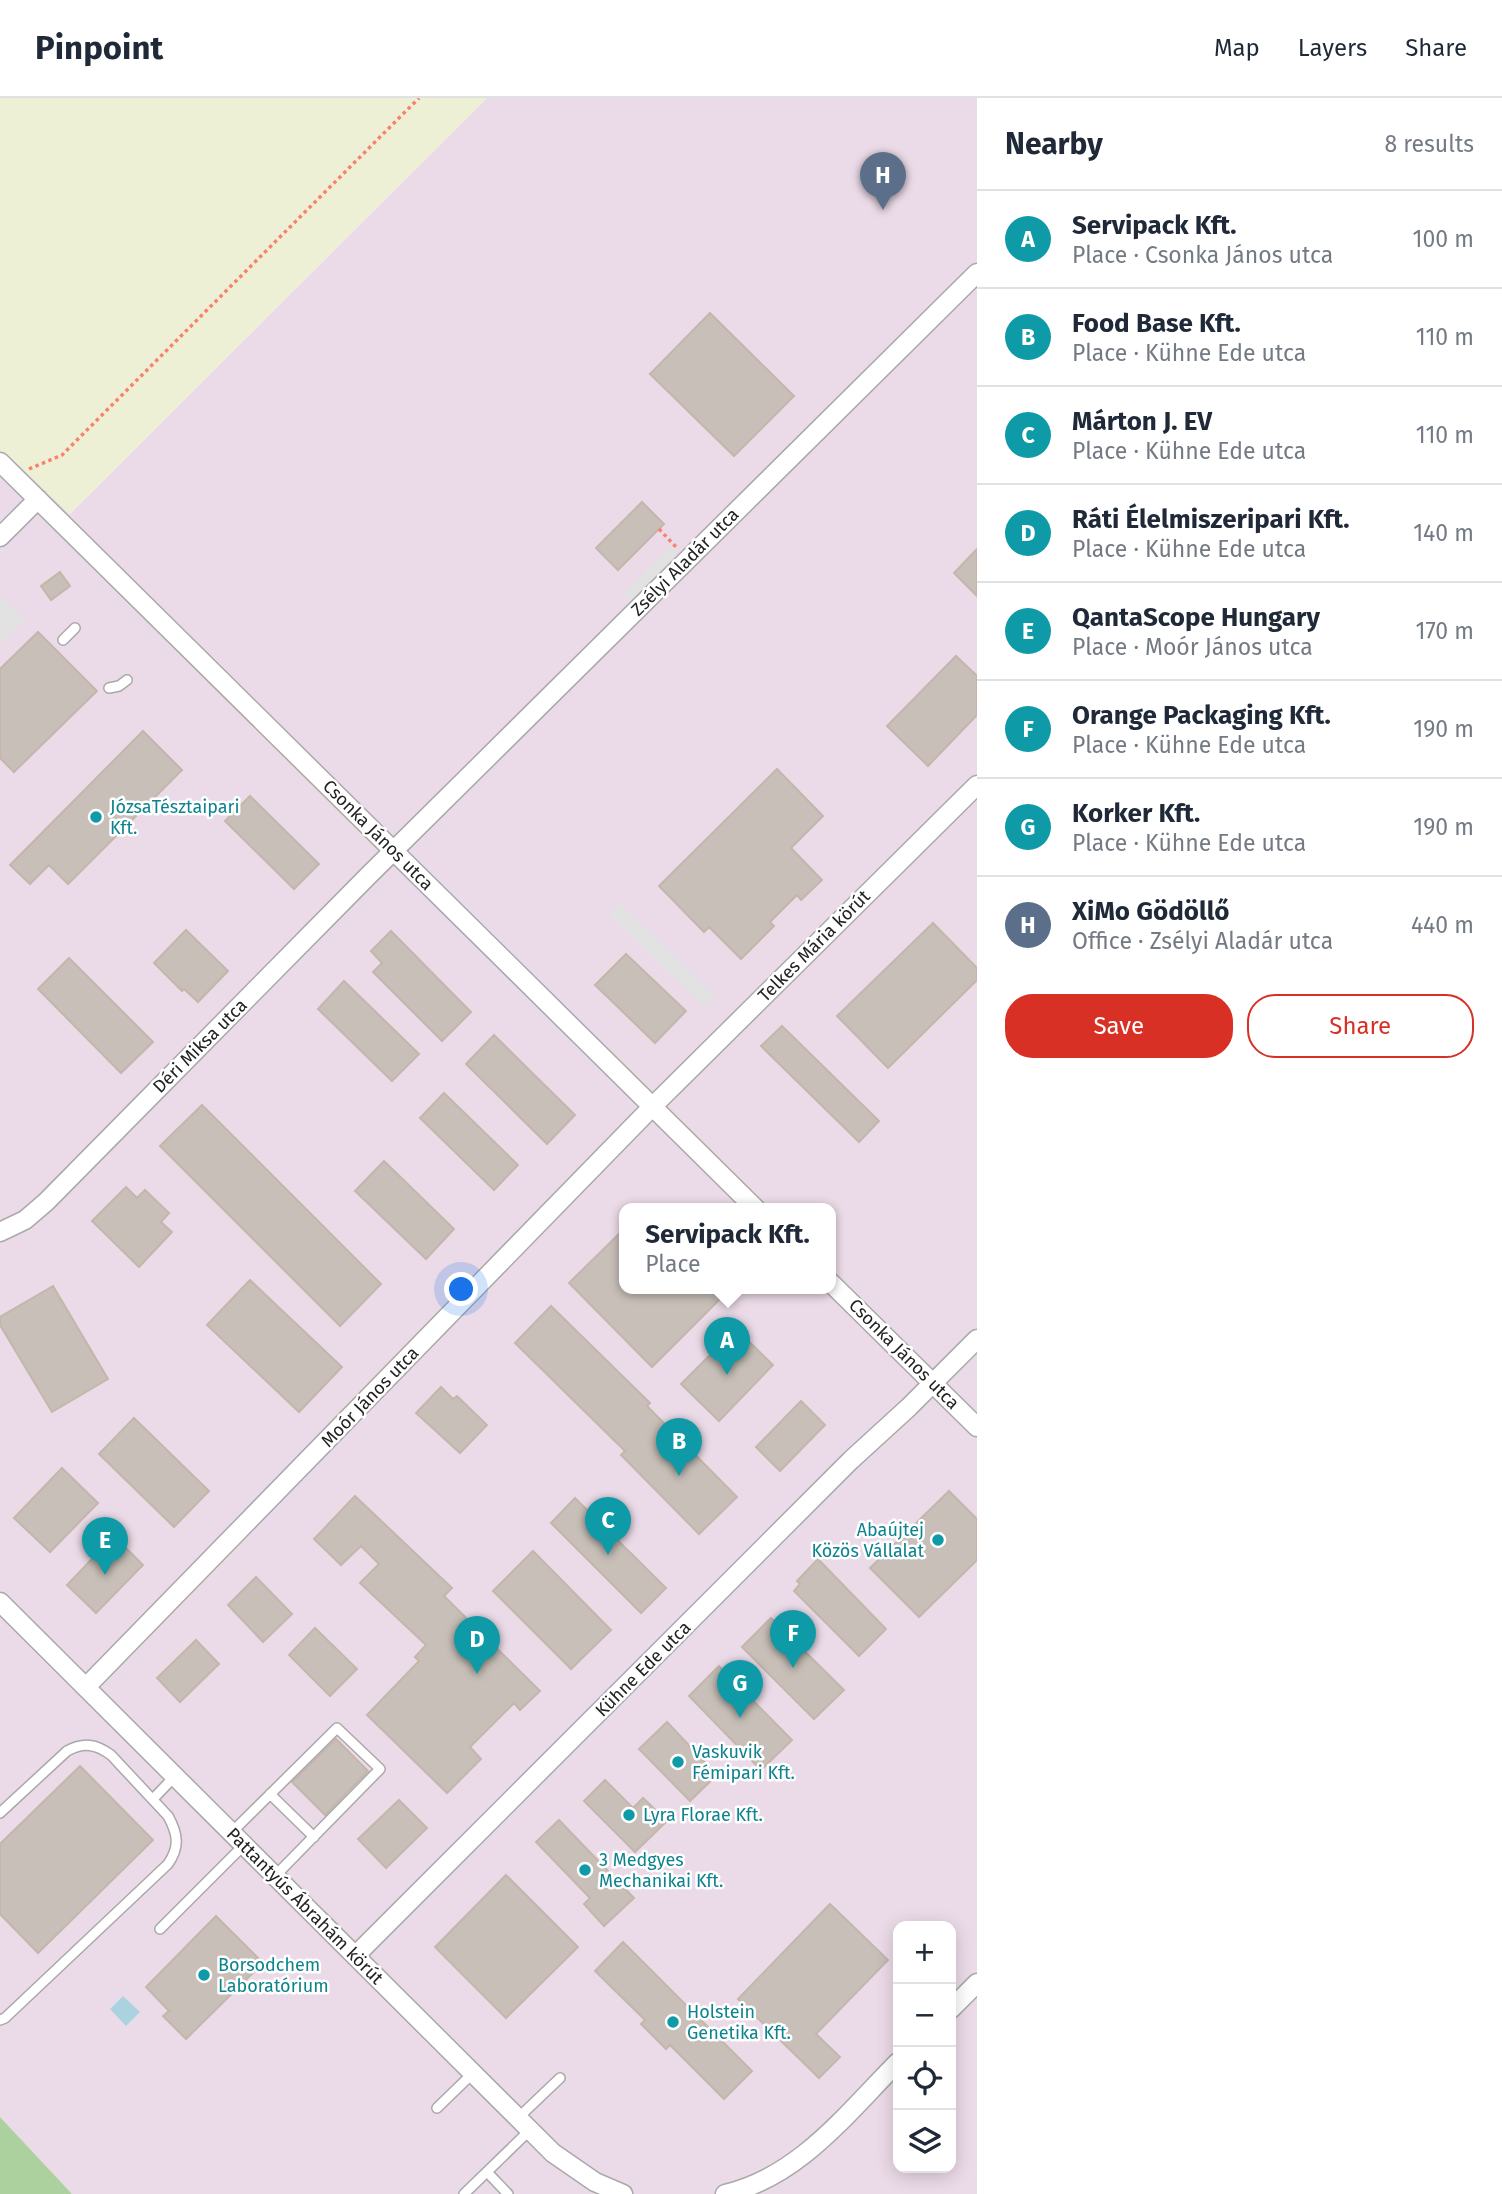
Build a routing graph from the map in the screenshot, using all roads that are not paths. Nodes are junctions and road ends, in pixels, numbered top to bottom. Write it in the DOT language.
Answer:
graph roads {
  1 [pos="977,273"];
  2 [pos="0,462"];
  3 [pos="38,499"];
  4 [pos="0,537"];
  5 [pos="75,628"];
  6 [pos="63,640"];
  7 [pos="127,680"];
  8 [pos="109,688"];
  9 [pos="977,785"];
  10 [pos="394,851"];
  11 [pos="652,1107"];
  12 [pos="751,1203"];
  13 [pos="0,1232"];
  14 [pos="836,1288"];
  15 [pos="977,1339"];
  16 [pos="933,1383"];
  17 [pos="977,1427"];
  18 [pos="2,1608"];
  19 [pos="86,1687"];
  20 [pos="175,1776"];
  21 [pos="270,1794"];
  22 [pos="153,1799"];
  23 [pos="0,1813"];
  24 [pos="314,1837"];
  25 [pos="238,1839"];
  26 [pos="275,1876"];
  27 [pos="160,1929"];
  28 [pos="355,1956"];
  29 [pos="977,1983"];
  30 [pos="956,2004"];
  31 [pos="0,2020"];
  32 [pos="893,2067"];
  33 [pos="473,2073"];
  34 [pos="560,2078"];
  35 [pos="437,2108"];
  36 [pos="524,2124"];
  37 [pos="487,2172"];
  38 [pos="464,2194"];
  39 [pos="508,2194"];
  40 [pos="623,2194"];
  41 [pos="726,2194"];
  1 -- 10 [label="street, Zsélyi Aladár utca"];
  2 -- 3 [label="street, Csonka János utca"];
  3 -- 4 [label="street"];
  3 -- 10 [label="street, Csonka János utca"];
  5 -- 6 [label="lane"];
  7 -- 8 [label="lane"];
  9 -- 11 [label="street, Telkes Mária körút"];
  10 -- 11 [label="street, Csonka János utca"];
  10 -- 13 [label="street, Déri Miksa utca"];
  11 -- 12 [label="street, Csonka János utca"];
  11 -- 19 [label="street, Moór János utca"];
  14 -- 16 [label="street, Csonka János utca"];
  15 -- 16 [label="street"];
  16 -- 17 [label="street, Csonka János utca"];
  16 -- 28 [label="street, Kühne Ede utca"];
  18 -- 19 [label="street, Pattantyús Ábrahám körút"];
  19 -- 20 [label="street, Pattantyús Ábrahám körút"];
  20 -- 22 [label="lane"];
  20 -- 25 [label="street, Pattantyús Ábrahám körút"];
  21 -- 24 [label="lane"];
  21 -- 24 [label="lane"];
  21 -- 25 [label="lane"];
  22 -- 23 [label="lane"];
  22 -- 31 [label="lane"];
  24 -- 26 [label="lane"];
  25 -- 26 [label="street, Pattantyús Ábrahám körút"];
  25 -- 27 [label="lane"];
  26 -- 28 [label="street, Pattantyús Ábrahám körút"];
  28 -- 33 [label="street, Pattantyús Ábrahám körút"];
  29 -- 30 [label="street"];
  32 -- 41 [label="street"];
  33 -- 35 [label="lane"];
  33 -- 36 [label="street, Pattantyús Ábrahám körút"];
  34 -- 36 [label="lane"];
  36 -- 37 [label="lane"];
  36 -- 40 [label="street, Pattantyús Ábrahám körút"];
  37 -- 38 [label="lane"];
  37 -- 39 [label="lane"];
}
